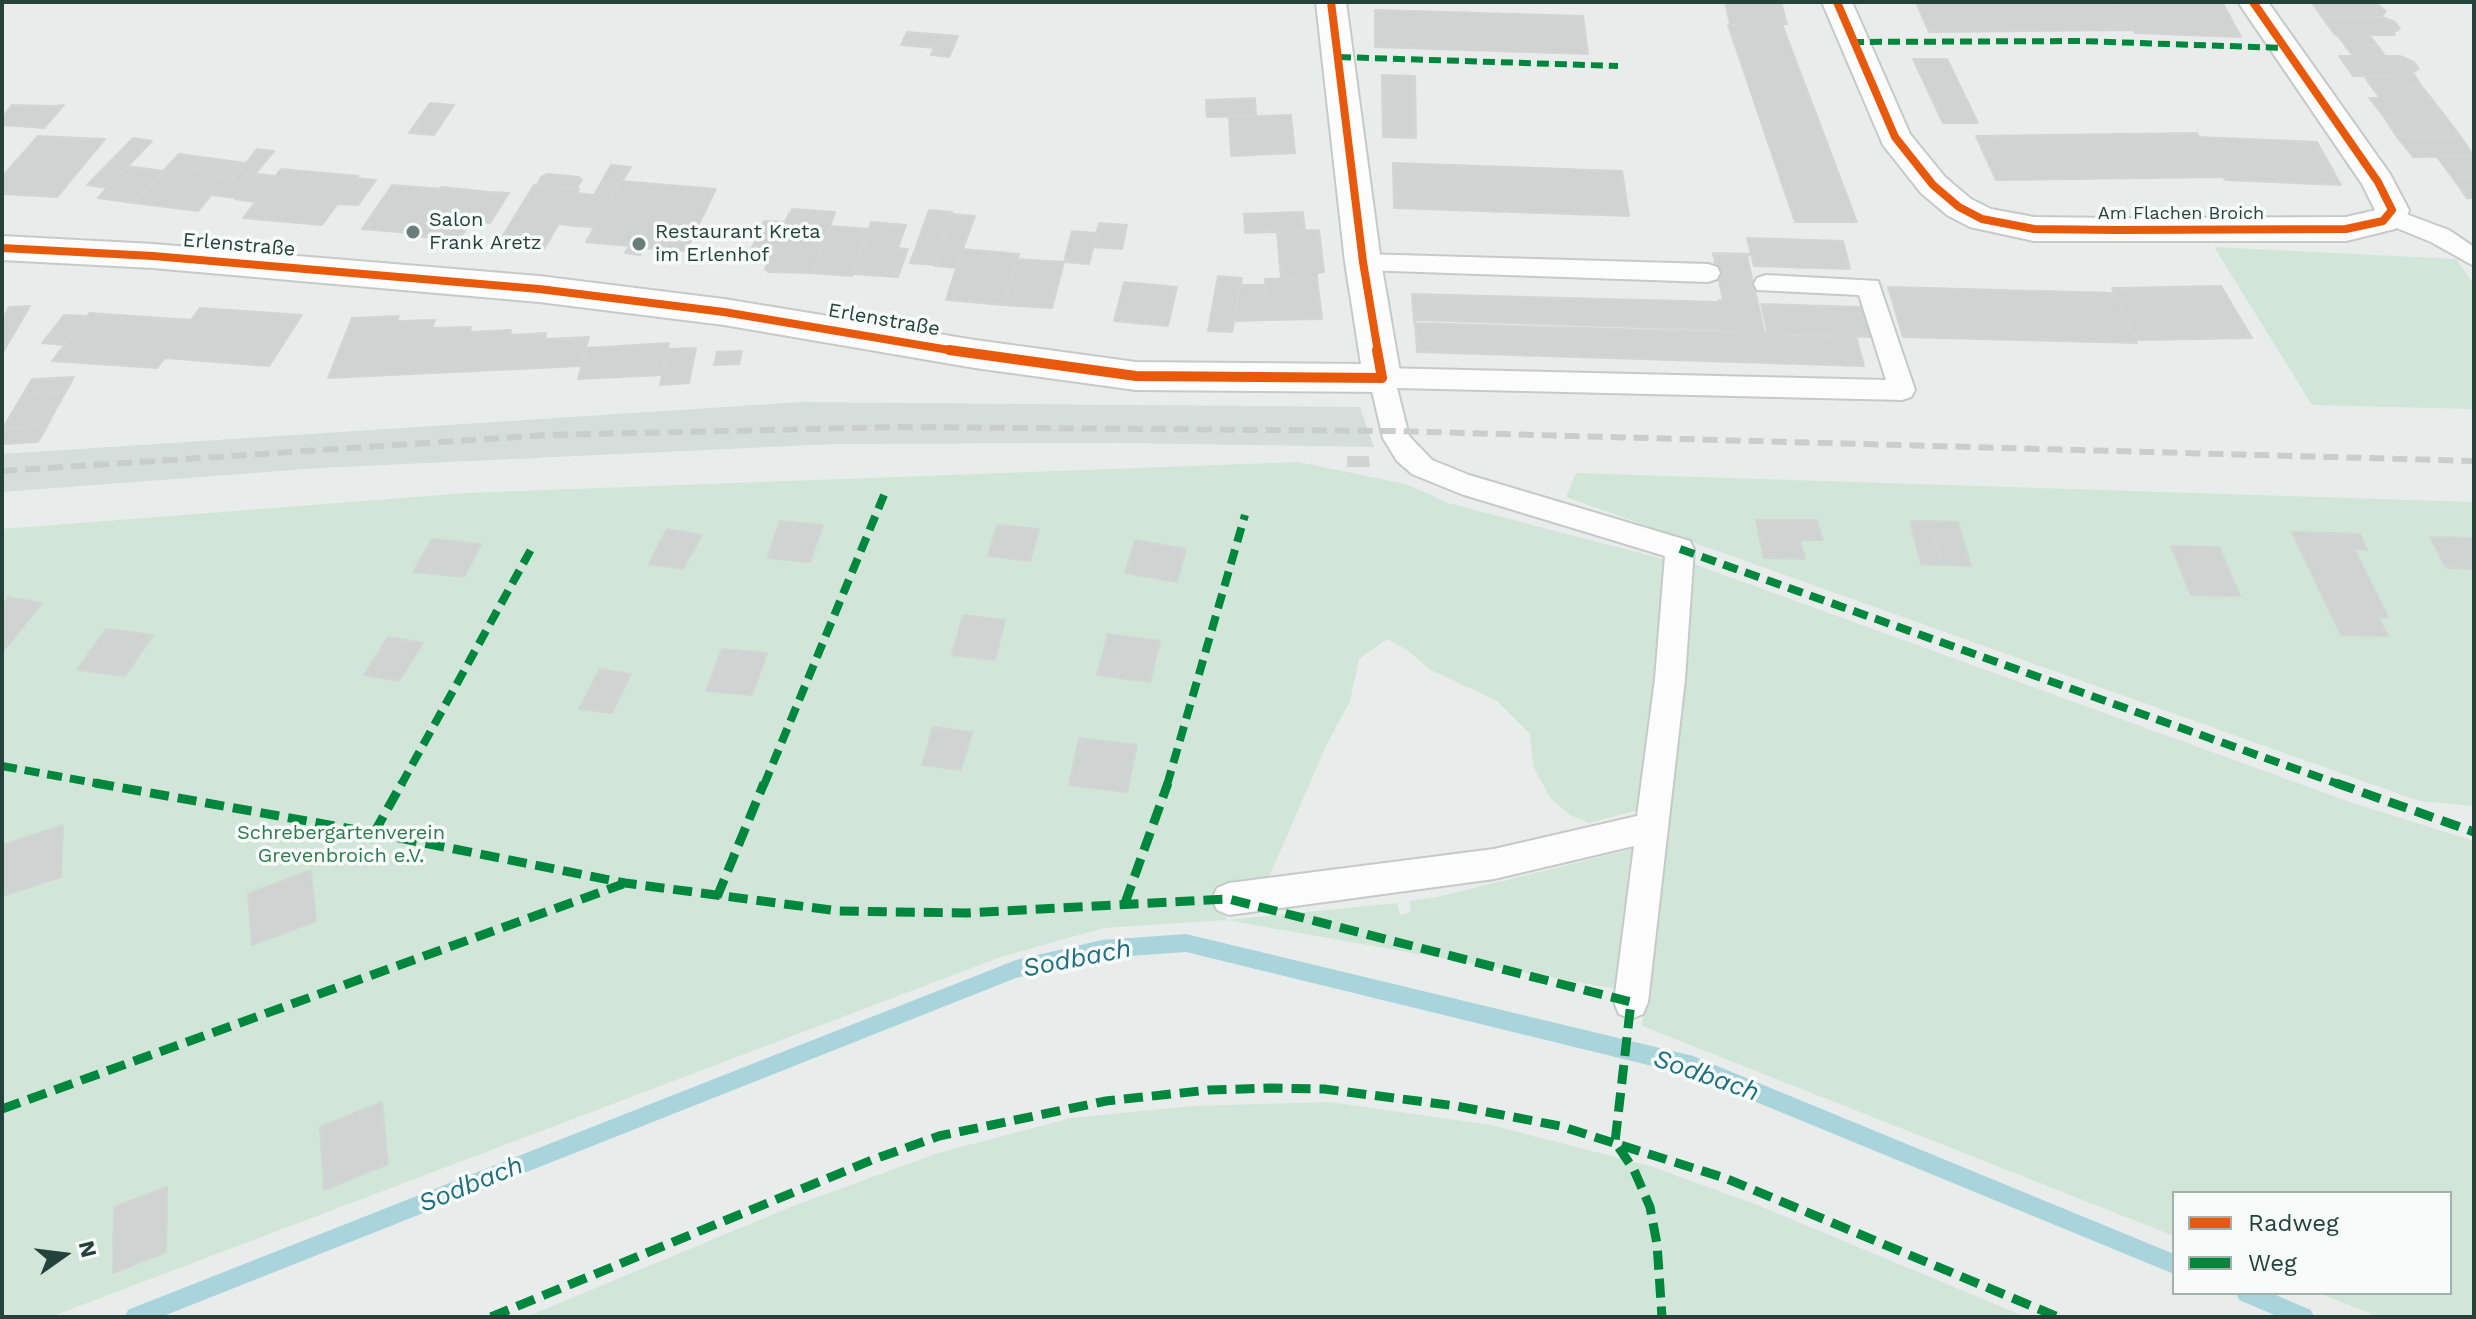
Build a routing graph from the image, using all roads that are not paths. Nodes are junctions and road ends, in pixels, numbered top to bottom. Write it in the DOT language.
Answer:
graph roads {
  1 [pos="1331,2"];
  2 [pos="1837,2"];
  3 [pos="2253,2"];
  4 [pos="2390,216"];
  5 [pos="2,248"];
  6 [pos="2474,258"];
  7 [pos="1363,262"];
  8 [pos="1708,273"];
  9 [pos="1766,284"];
  10 [pos="1382,378"];
  11 [pos="1652,827"];
  12 [pos="1229,899"];
  13 [pos="1631,1002"];
  1 -- 7 [label="street"];
  2 -- 4 [label="street, Am Flachen Broich"];
  3 -- 4 [label="street"];
  4 -- 6 [label="lane"];
  5 -- 10 [label="street, Erlenstraße"];
  7 -- 8 [label="lane"];
  7 -- 10 [label="street"];
  9 -- 10 [label="lane"];
  10 -- 11 [label="lane"];
  11 -- 12 [label="lane"];
  11 -- 13 [label="lane"];
}
